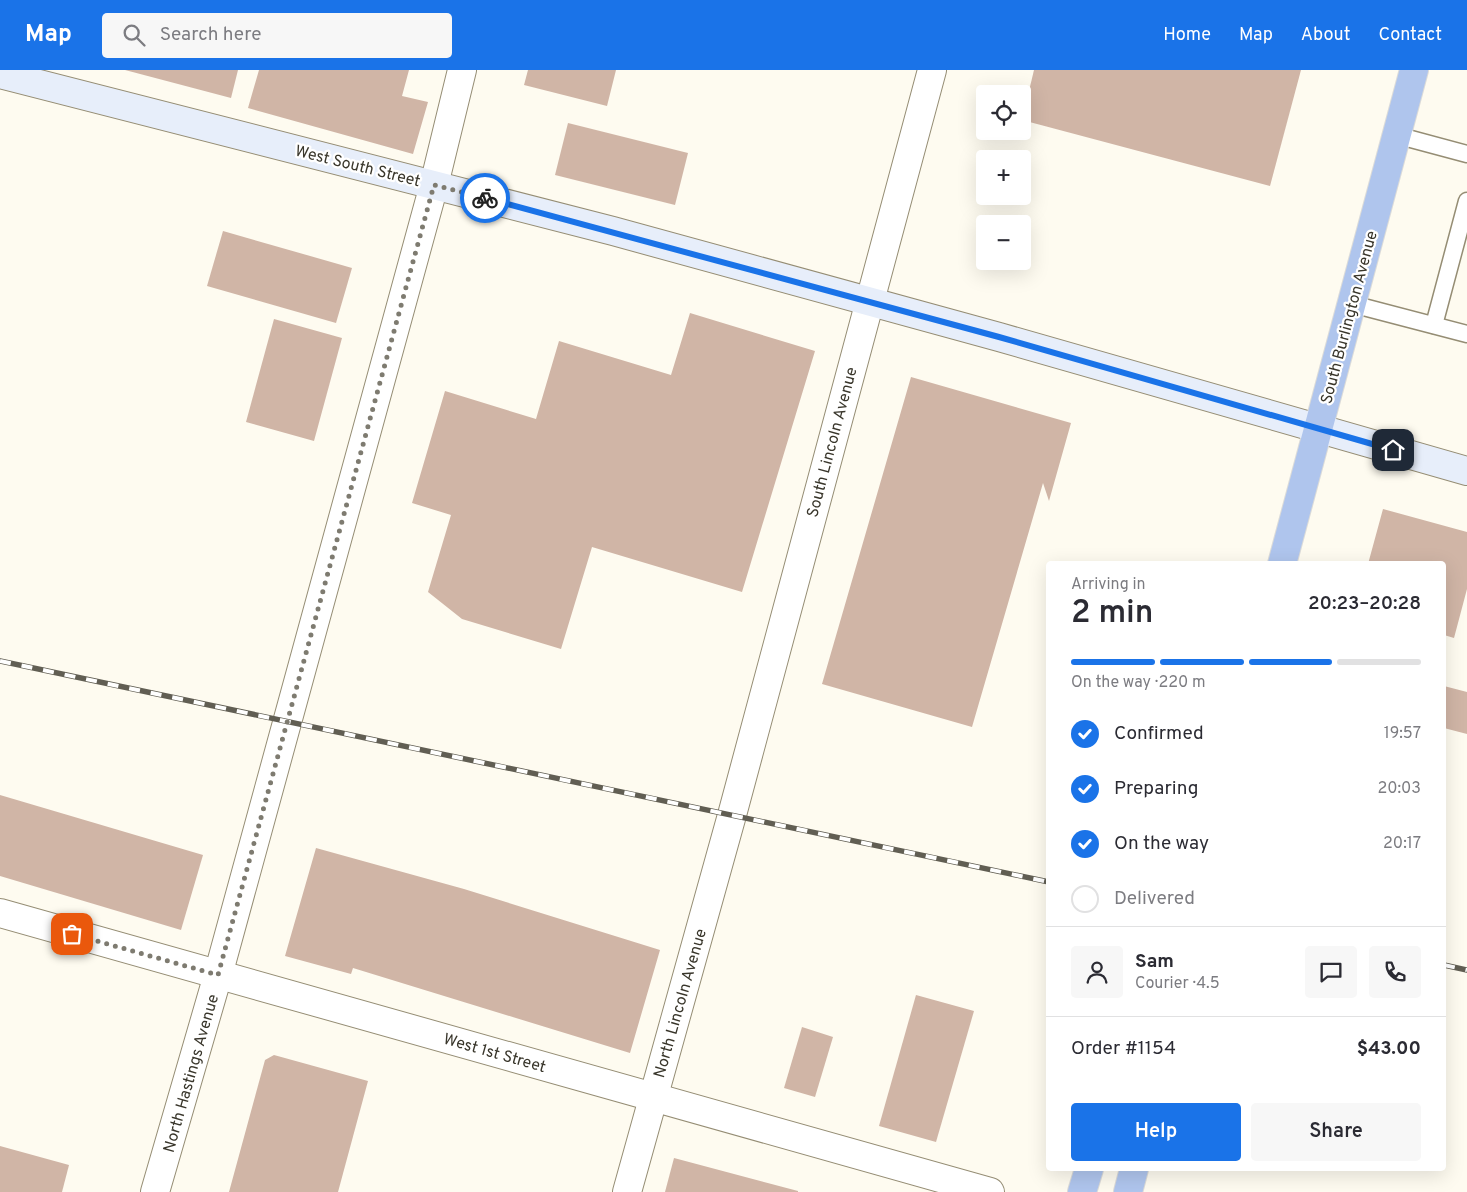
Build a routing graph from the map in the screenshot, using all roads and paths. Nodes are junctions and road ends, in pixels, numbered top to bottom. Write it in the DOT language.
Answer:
graph roads {
  1 [pos="462,70"];
  2 [pos="932,70"];
  3 [pos="1414,70"];
  4 [pos="0,74"];
  5 [pos="1396,135"];
  6 [pos="1467,154"];
  7 [pos="434,185"];
  8 [pos="1467,201"];
  9 [pos="869,301"];
  10 [pos="1352,304"];
  11 [pos="1434,325"];
  12 [pos="1467,334"];
  13 [pos="1318,430"];
  14 [pos="1467,471"];
  15 [pos="1283,561"];
  16 [pos="732,815"];
  17 [pos="0,913"];
  18 [pos="218,975"];
  19 [pos="653,1096"];
  20 [pos="1088,1171"];
  21 [pos="1133,1171"];
  22 [pos="155,1192"];
  23 [pos="626,1192"];
  24 [pos="990,1192"];
  25 [pos="1082,1192"];
  26 [pos="1128,1192"];
  1 -- 7 [label="street, North Hastings Avenue"];
  2 -- 9 [label="street, South Lincoln Avenue"];
  3 -- 5 [label="highway, South Burlington Avenue"];
  4 -- 7 [label="main road, West South Street"];
  5 -- 6 [label="lane"];
  5 -- 10 [label="highway, South Burlington Avenue"];
  7 -- 9 [label="main road, West South Street"];
  7 -- 18 [label="street, North Hastings Avenue"];
  8 -- 11 [label="lane"];
  9 -- 13 [label="main road, West South Street"];
  9 -- 16 [label="street, South Lincoln Avenue"];
  10 -- 11 [label="lane"];
  10 -- 13 [label="highway, South Burlington Avenue"];
  11 -- 12 [label="lane"];
  13 -- 14 [label="main road, West South Street"];
  13 -- 15 [label="highway, South Burlington Avenue"];
  16 -- 19 [label="street, North Lincoln Avenue"];
  17 -- 18 [label="street, West 1st Street"];
  18 -- 19 [label="street, West 1st Street"];
  18 -- 22 [label="street, North Hastings Avenue"];
  19 -- 23 [label="street, North Lincoln Avenue"];
  19 -- 24 [label="street, West 1st Street"];
  20 -- 25 [label="highway"];
  21 -- 26 [label="highway"];
}
